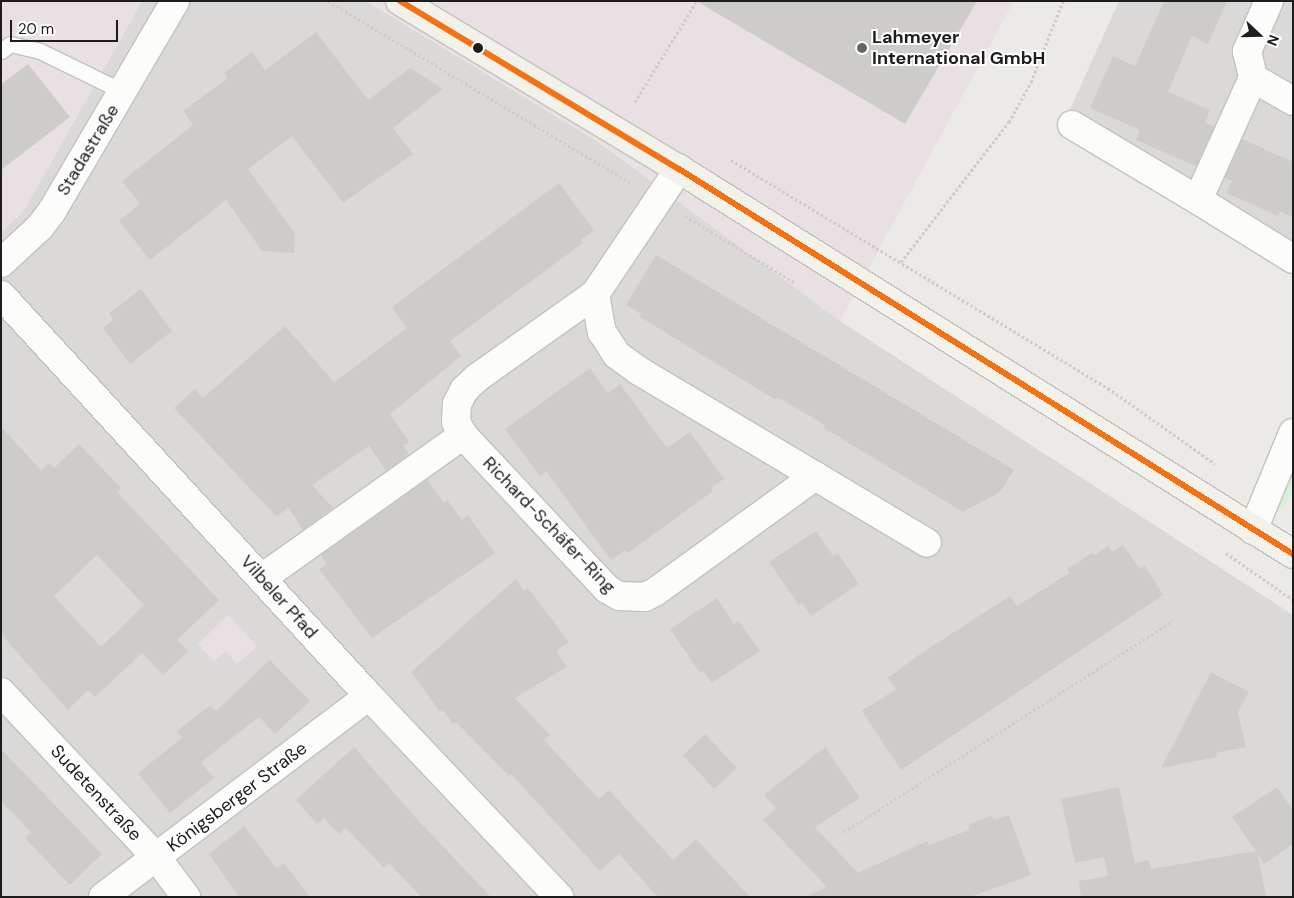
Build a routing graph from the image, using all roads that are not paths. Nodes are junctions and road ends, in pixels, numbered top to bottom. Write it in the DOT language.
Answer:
graph roads {
  1 [pos="175,1"];
  2 [pos="400,1"];
  3 [pos="1269,1"];
  4 [pos="1,51"];
  5 [pos="1254,78"];
  6 [pos="122,91"];
  7 [pos="1293,101"];
  8 [pos="1072,125"];
  9 [pos="679,169"];
  10 [pos="1198,200"];
  11 [pos="1293,259"];
  12 [pos="1,263"];
  13 [pos="595,294"];
  14 [pos="1,295"];
  15 [pos="1293,433"];
  16 [pos="463,435"];
  17 [pos="815,476"];
  18 [pos="1253,530"];
  19 [pos="928,543"];
  20 [pos="1293,554"];
  21 [pos="262,578"];
  22 [pos="1,692"];
  23 [pos="369,696"];
  24 [pos="157,858"];
  25 [pos="103,897"];
  26 [pos="186,897"];
  27 [pos="559,897"];
  1 -- 6 [label="street, Stadastraße"];
  2 -- 9 [label="street"];
  3 -- 5 [label="street"];
  4 -- 6 [label="lane"];
  5 -- 7 [label="street"];
  5 -- 10 [label="street"];
  6 -- 12 [label="street, Stadastraße"];
  8 -- 10 [label="street"];
  9 -- 13 [label="street, Richard-Schäfer-Ring"];
  9 -- 18 [label="street"];
  10 -- 11 [label="street"];
  13 -- 16 [label="street, Richard-Schäfer-Ring"];
  13 -- 17 [label="street"];
  14 -- 21 [label="street, Vilbeler Pfad"];
  15 -- 18 [label="street"];
  16 -- 17 [label="street, Richard-Schäfer-Ring"];
  16 -- 21 [label="street"];
  17 -- 19 [label="street"];
  18 -- 20 [label="street"];
  21 -- 23 [label="street, Vilbeler Pfad"];
  22 -- 24 [label="street, Sudetenstraße"];
  23 -- 24 [label="street, Königsberger Straße"];
  23 -- 27 [label="street, Vilbeler Pfad"];
  24 -- 25 [label="street, Königsberger Straße"];
  24 -- 26 [label="street, Sudetenstraße"];
}
